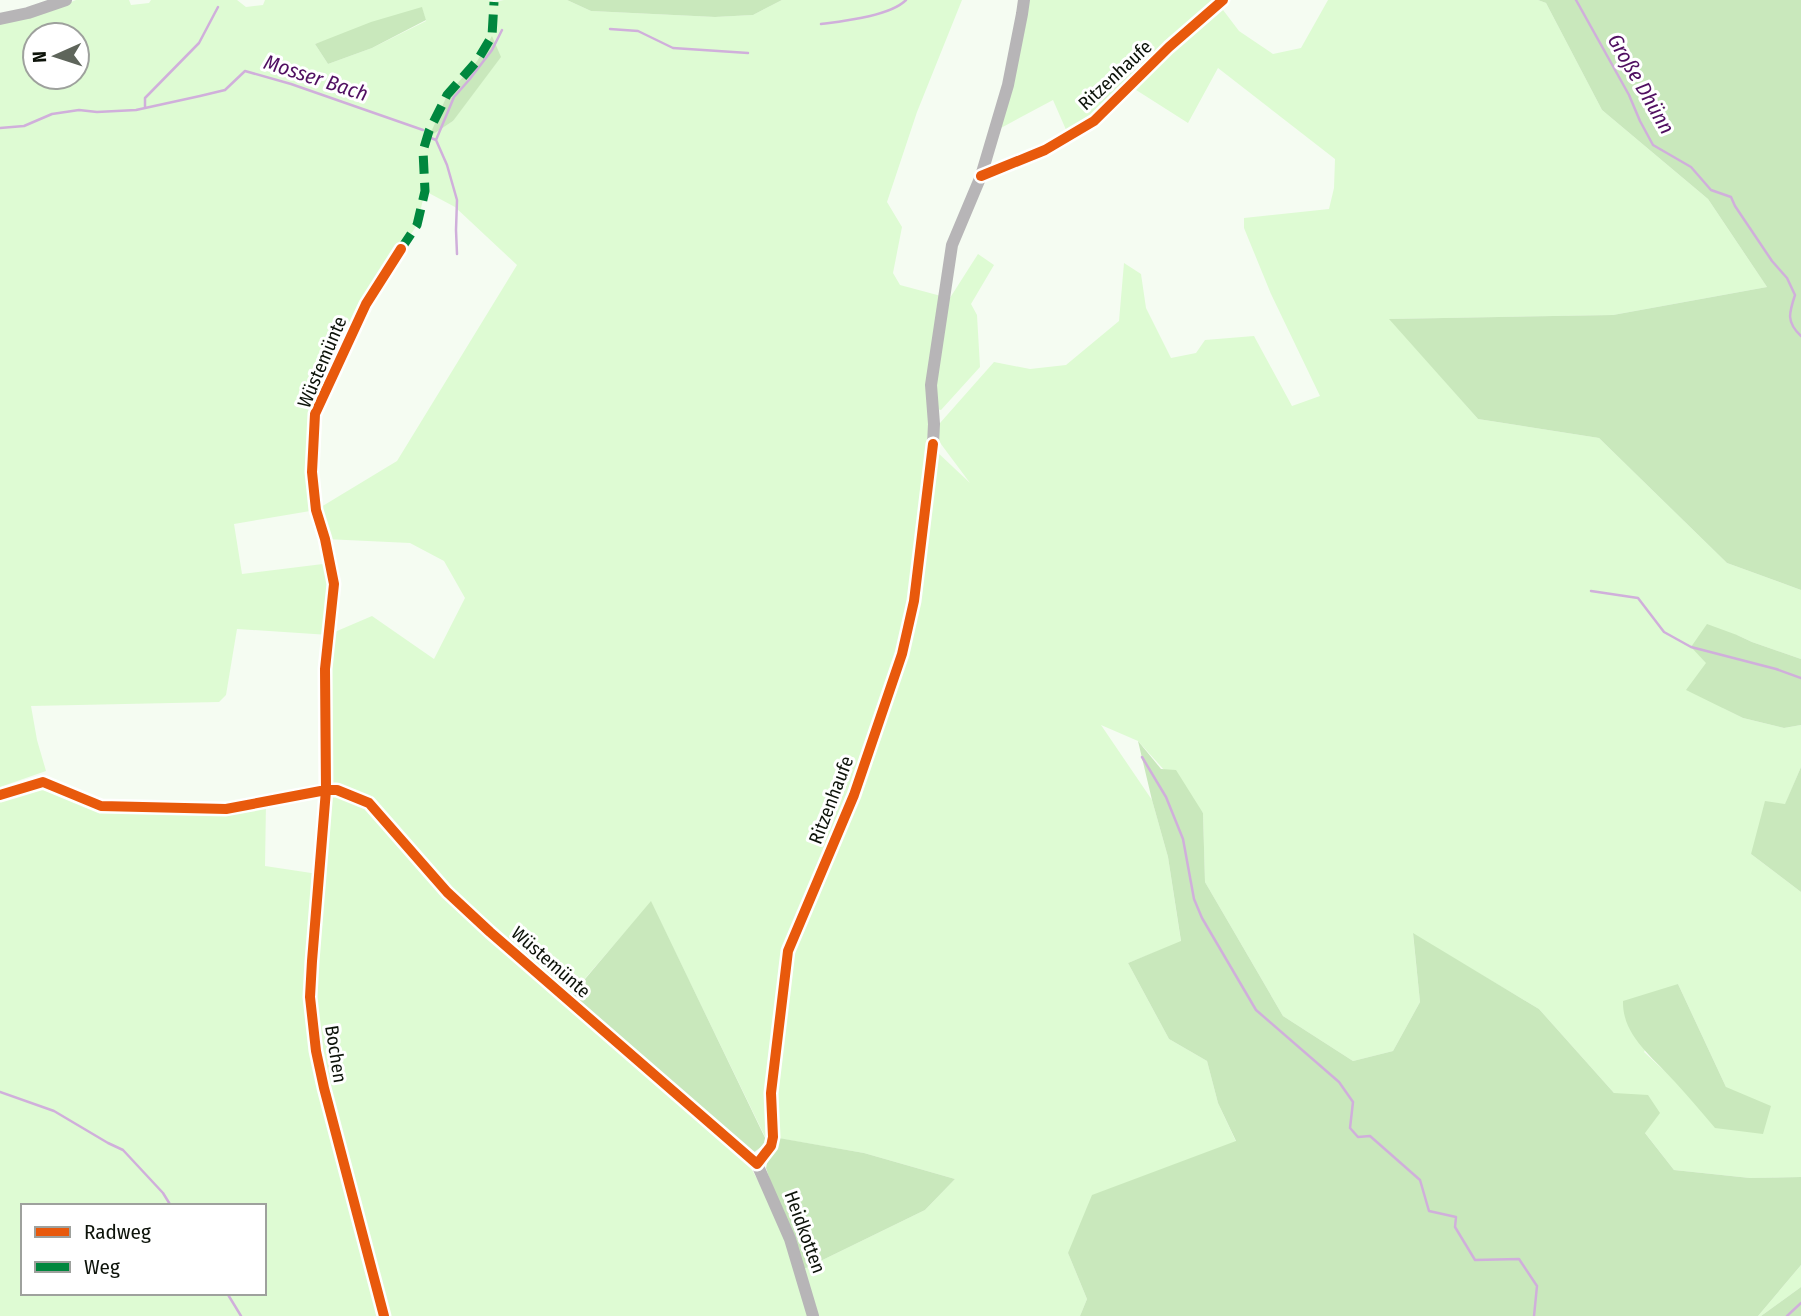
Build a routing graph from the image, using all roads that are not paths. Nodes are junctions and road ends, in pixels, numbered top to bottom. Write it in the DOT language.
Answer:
graph roads {
  1 [pos="66,0"];
  2 [pos="1024,0"];
  3 [pos="1223,0"];
  4 [pos="0,19"];
  5 [pos="981,176"];
  6 [pos="401,249"];
  7 [pos="326,790"];
  8 [pos="0,795"];
  9 [pos="757,1164"];
  10 [pos="384,1316"];
  11 [pos="813,1316"];
  1 -- 4 [label="street"];
  2 -- 5 [label="street, Ritzenhaufe"];
  3 -- 5 [label="street, Ritzenhaufe"];
  5 -- 9 [label="street, Ritzenhaufe"];
  6 -- 7 [label="street, Wüstemünte"];
  7 -- 8 [label="street, Wüstemünte"];
  7 -- 9 [label="street, Wüstemünte"];
  7 -- 10 [label="street, Bochen"];
  9 -- 11 [label="street, Heidkotten"];
}
